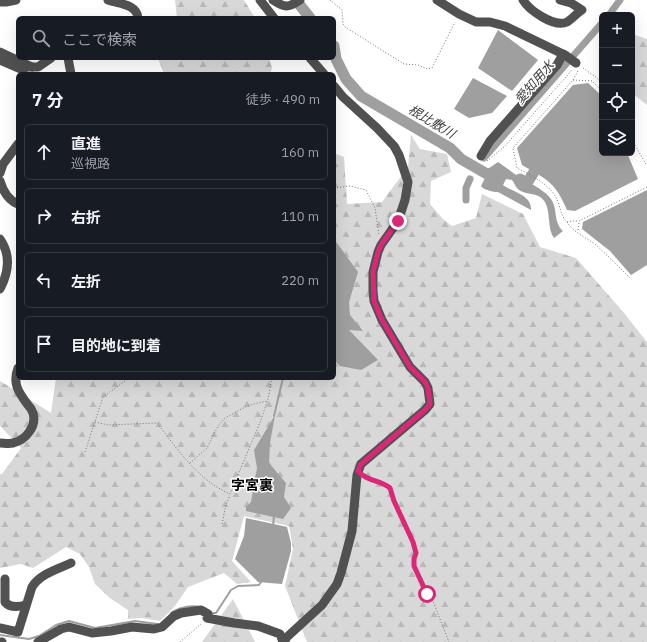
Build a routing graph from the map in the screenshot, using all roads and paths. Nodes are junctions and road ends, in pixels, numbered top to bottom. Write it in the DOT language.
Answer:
graph roads {
  1 [pos="16,0"];
  2 [pos="108,0"];
  3 [pos="260,0"];
  4 [pos="273,0"];
  5 [pos="330,0"];
  6 [pos="437,0"];
  7 [pos="523,0"];
  8 [pos="560,0"];
  9 [pos="0,2"];
  10 [pos="298,2"];
  11 [pos="459,14"];
  12 [pos="138,16"];
  13 [pos="272,16"];
  14 [pos="0,52"];
  15 [pos="564,54"];
  16 [pos="16,59"];
  17 [pos="0,60"];
  18 [pos="18,60"];
  19 [pos="49,60"];
  20 [pos="68,60"];
  21 [pos="312,60"];
  22 [pos="579,65"];
  23 [pos="32,66"];
  24 [pos="71,72"];
  25 [pos="322,72"];
  26 [pos="573,80"];
  27 [pos="599,80"];
  28 [pos="336,88"];
  29 [pos="599,88"];
  30 [pos="635,145"];
  31 [pos="16,147"];
  32 [pos="484,159"];
  33 [pos="647,166"];
  34 [pos="0,173"];
  35 [pos="0,181"];
  36 [pos="647,187"];
  37 [pos="336,188"];
  38 [pos="16,203"];
  39 [pos="579,221"];
  40 [pos="567,222"];
  41 [pos="577,232"];
  42 [pos="0,239"];
  43 [pos="381,245"];
  44 [pos="630,278"];
  45 [pos="0,289"];
  46 [pos="16,373"];
  47 [pos="127,380"];
  48 [pos="272,380"];
  49 [pos="267,401"];
  50 [pos="95,422"];
  51 [pos="0,443"];
  52 [pos="85,452"];
  53 [pos="189,464"];
  54 [pos="358,471"];
  55 [pos="230,494"];
  56 [pos="222,524"];
  57 [pos="70,563"];
  58 [pos="5,579"];
  59 [pos="26,605"];
  60 [pos="207,618"];
  61 [pos="0,628"];
  62 [pos="38,642"];
  63 [pos="180,642"];
  64 [pos="283,642"];
  65 [pos="449,642"];
  1 -- 9 [label="street"];
  2 -- 12 [label="street"];
  3 -- 13 [label="street"];
  4 -- 10 [label="street"];
  5 -- 11 [label="path"];
  6 -- 11 [label="street"];
  7 -- 8 [label="street"];
  11 -- 15 [label="street"];
  14 -- 16 [label="street"];
  15 -- 22 [label="street"];
  15 -- 32 [label="street"];
  17 -- 23 [label="street"];
  18 -- 23 [label="street"];
  19 -- 23 [label="street"];
  20 -- 24 [label="street"];
  21 -- 25 [label="street"];
  22 -- 26 [label="path"];
  22 -- 27 [label="path"];
  22 -- 32 [label="path"];
  26 -- 29 [label="path"];
  26 -- 40 [label="path"];
  28 -- 43 [label="street"];
  30 -- 33 [label="path"];
  31 -- 34 [label="street"];
  35 -- 38 [label="street"];
  36 -- 39 [label="path"];
  37 -- 43 [label="path"];
  39 -- 40 [label="path"];
  39 -- 41 [label="path"];
  40 -- 41 [label="path"];
  41 -- 44 [label="path"];
  42 -- 45 [label="street"];
  43 -- 54 [label="street"];
  46 -- 51 [label="street"];
  47 -- 50 [label="path"];
  48 -- 49 [label="path"];
  49 -- 53 [label="path"];
  49 -- 55 [label="path"];
  50 -- 52 [label="path"];
  50 -- 53 [label="path"];
  53 -- 55 [label="path"];
  54 -- 64 [label="street"];
  54 -- 65 [label="path"];
  55 -- 56 [label="path"];
  57 -- 59 [label="street"];
  58 -- 59 [label="street"];
  59 -- 61 [label="street"];
  60 -- 62 [label="street"];
  60 -- 63 [label="path"];
  60 -- 64 [label="street"];
}
